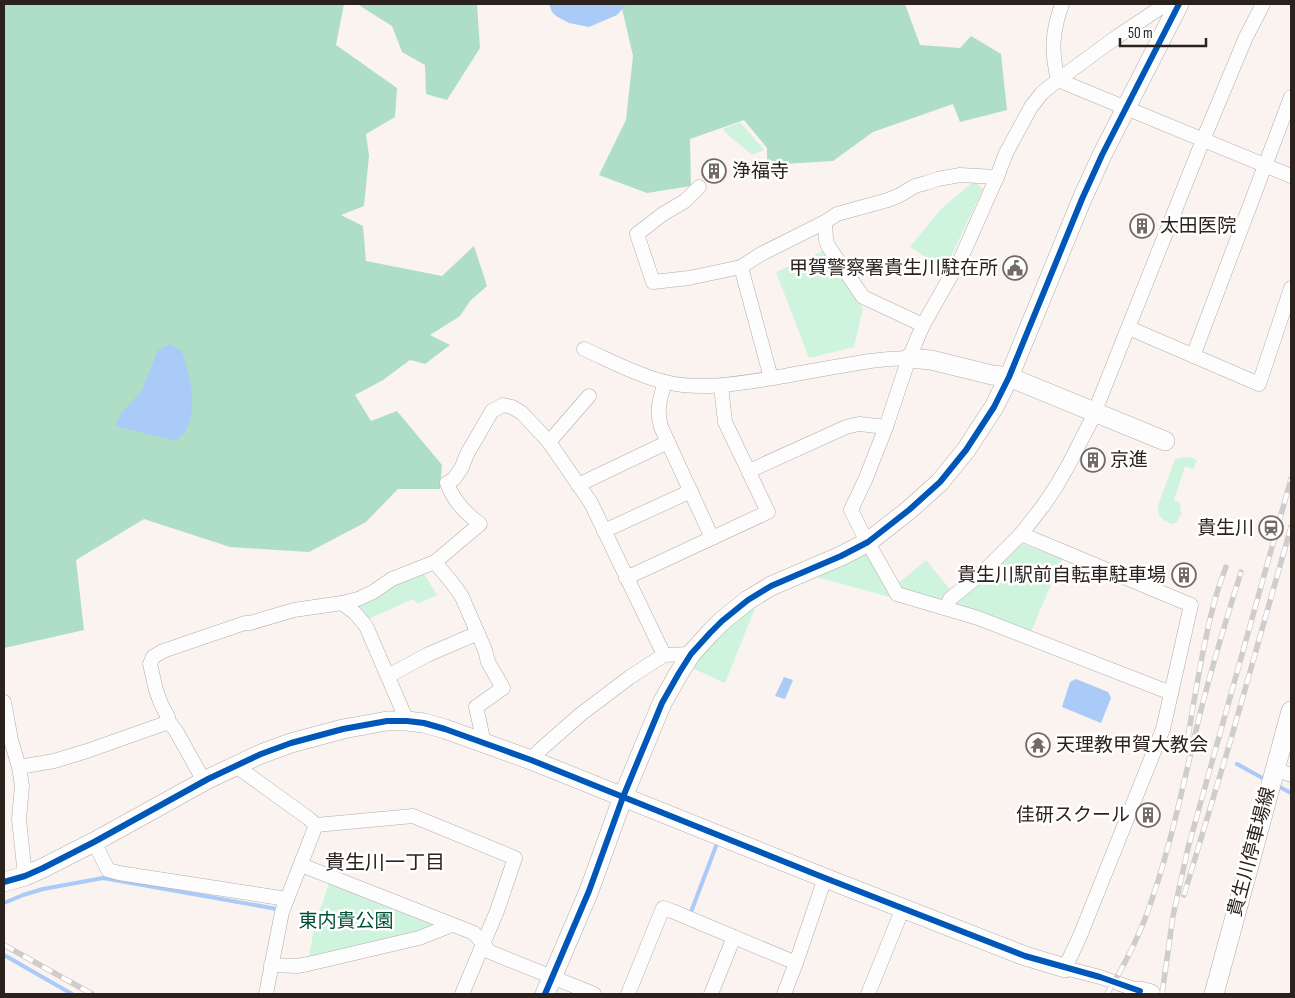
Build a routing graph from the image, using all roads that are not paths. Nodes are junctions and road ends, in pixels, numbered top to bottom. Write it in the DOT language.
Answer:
graph roads {
  1 [pos="1062,4"];
  2 [pos="1179,4"];
  3 [pos="1263,4"];
  4 [pos="1058,80"];
  5 [pos="1291,97"];
  6 [pos="1126,108"];
  7 [pos="1203,140"];
  8 [pos="1265,166"];
  9 [pos="1291,176"];
  10 [pos="997,177"];
  11 [pos="699,187"];
  12 [pos="825,222"];
  13 [pos="741,267"];
  14 [pos="1291,288"];
  15 [pos="923,324"];
  16 [pos="1129,328"];
  17 [pos="584,349"];
  18 [pos="1193,356"];
  19 [pos="909,358"];
  20 [pos="1009,377"];
  21 [pos="771,378"];
  22 [pos="665,382"];
  23 [pos="721,386"];
  24 [pos="589,396"];
  25 [pos="1095,413"];
  26 [pos="886,427"];
  27 [pos="1165,441"];
  28 [pos="549,442"];
  29 [pos="668,442"];
  30 [pos="749,471"];
  31 [pos="578,485"];
  32 [pos="691,491"];
  33 [pos="604,531"];
  34 [pos="1021,534"];
  35 [pos="712,538"];
  36 [pos="868,542"];
  37 [pos="436,562"];
  38 [pos="626,578"];
  39 [pos="342,603"];
  40 [pos="946,608"];
  41 [pos="478,633"];
  42 [pos="664,654"];
  43 [pos="692,654"];
  44 [pos="388,676"];
  45 [pos="1171,694"];
  46 [pos="4,702"];
  47 [pos="1291,711"];
  48 [pos="406,721"];
  49 [pos="169,722"];
  50 [pos="484,743"];
  51 [pos="531,760"];
  52 [pos="236,766"];
  53 [pos="19,767"];
  54 [pos="1283,772"];
  55 [pos="204,781"];
  56 [pos="623,797"];
  57 [pos="316,825"];
  58 [pos="94,842"];
  59 [pos="301,865"];
  60 [pos="25,876"];
  61 [pos="826,878"];
  62 [pos="4,882"];
  63 [pos="287,899"];
  64 [pos="903,908"];
  65 [pos="452,925"];
  66 [pos="734,937"];
  67 [pos="482,944"];
  68 [pos="796,963"];
  69 [pos="271,965"];
  70 [pos="1065,968"];
  71 [pos="548,986"];
  72 [pos="1142,993"];
  73 [pos="266,994"];
  74 [pos="462,994"];
  75 [pos="594,994"];
  76 [pos="628,994"];
  77 [pos="711,994"];
  78 [pos="784,994"];
  79 [pos="868,994"];
  80 [pos="1214,994"];
  1 -- 4 [label="street"];
  2 -- 4 [label="street"];
  2 -- 6 [label="street"];
  3 -- 7 [label="street"];
  4 -- 6 [label="street"];
  4 -- 10 [label="street"];
  5 -- 8 [label="street"];
  6 -- 7 [label="street"];
  6 -- 20 [label="street"];
  7 -- 8 [label="street"];
  7 -- 16 [label="street"];
  8 -- 9 [label="street"];
  8 -- 18 [label="street"];
  10 -- 12 [label="street"];
  10 -- 15 [label="street"];
  11 -- 13 [label="street"];
  12 -- 13 [label="street"];
  12 -- 15 [label="street"];
  13 -- 21 [label="street"];
  14 -- 18 [label="street"];
  15 -- 19 [label="street"];
  16 -- 18 [label="street"];
  16 -- 25 [label="street"];
  17 -- 22 [label="street"];
  19 -- 20 [label="street"];
  19 -- 21 [label="street"];
  19 -- 26 [label="street"];
  20 -- 25 [label="street"];
  20 -- 36 [label="street"];
  21 -- 23 [label="street"];
  22 -- 23 [label="street"];
  22 -- 29 [label="street"];
  23 -- 30 [label="street"];
  24 -- 28 [label="street"];
  25 -- 27 [label="street"];
  25 -- 34 [label="street"];
  26 -- 30 [label="street"];
  26 -- 36 [label="street"];
  28 -- 31 [label="street"];
  28 -- 37 [label="street"];
  29 -- 31 [label="street"];
  29 -- 32 [label="street"];
  30 -- 35 [label="street"];
  31 -- 33 [label="street"];
  32 -- 33 [label="street"];
  32 -- 35 [label="street"];
  33 -- 38 [label="street"];
  34 -- 40 [label="street"];
  34 -- 45 [label="street"];
  35 -- 38 [label="street"];
  36 -- 40 [label="street"];
  36 -- 43 [label="street"];
  37 -- 39 [label="street"];
  37 -- 41 [label="street"];
  38 -- 42 [label="street"];
  39 -- 44 [label="street"];
  39 -- 49 [label="street"];
  40 -- 45 [label="street"];
  41 -- 44 [label="street"];
  41 -- 50 [label="street"];
  42 -- 43 [label="street"];
  42 -- 51 [label="street"];
  43 -- 56 [label="street"];
  44 -- 48 [label="street"];
  45 -- 70 [label="street"];
  46 -- 53 [label="street"];
  47 -- 54 [label="street, 貴生川停車場線"];
  48 -- 50 [label="street"];
  48 -- 52 [label="street"];
  49 -- 53 [label="street"];
  49 -- 55 [label="street"];
  50 -- 51 [label="street"];
  51 -- 56 [label="street"];
  52 -- 55 [label="street"];
  52 -- 57 [label="street"];
  53 -- 60 [label="street"];
  54 -- 80 [label="street, 貴生川停車場線"];
  55 -- 58 [label="street"];
  56 -- 61 [label="street"];
  56 -- 71 [label="street"];
  57 -- 59 [label="street"];
  57 -- 67 [label="street"];
  58 -- 60 [label="street"];
  58 -- 63 [label="street"];
  59 -- 63 [label="street"];
  59 -- 65 [label="street"];
  60 -- 62 [label="street"];
  61 -- 64 [label="street"];
  61 -- 68 [label="street"];
  63 -- 69 [label="street"];
  64 -- 70 [label="street"];
  64 -- 79 [label="street"];
  65 -- 67 [label="street"];
  65 -- 69 [label="street"];
  66 -- 68 [label="street"];
  66 -- 76 [label="street"];
  66 -- 77 [label="street"];
  67 -- 71 [label="street"];
  67 -- 74 [label="street"];
  68 -- 78 [label="street"];
  69 -- 73 [label="street"];
  70 -- 72 [label="street"];
  71 -- 75 [label="street"];
}
